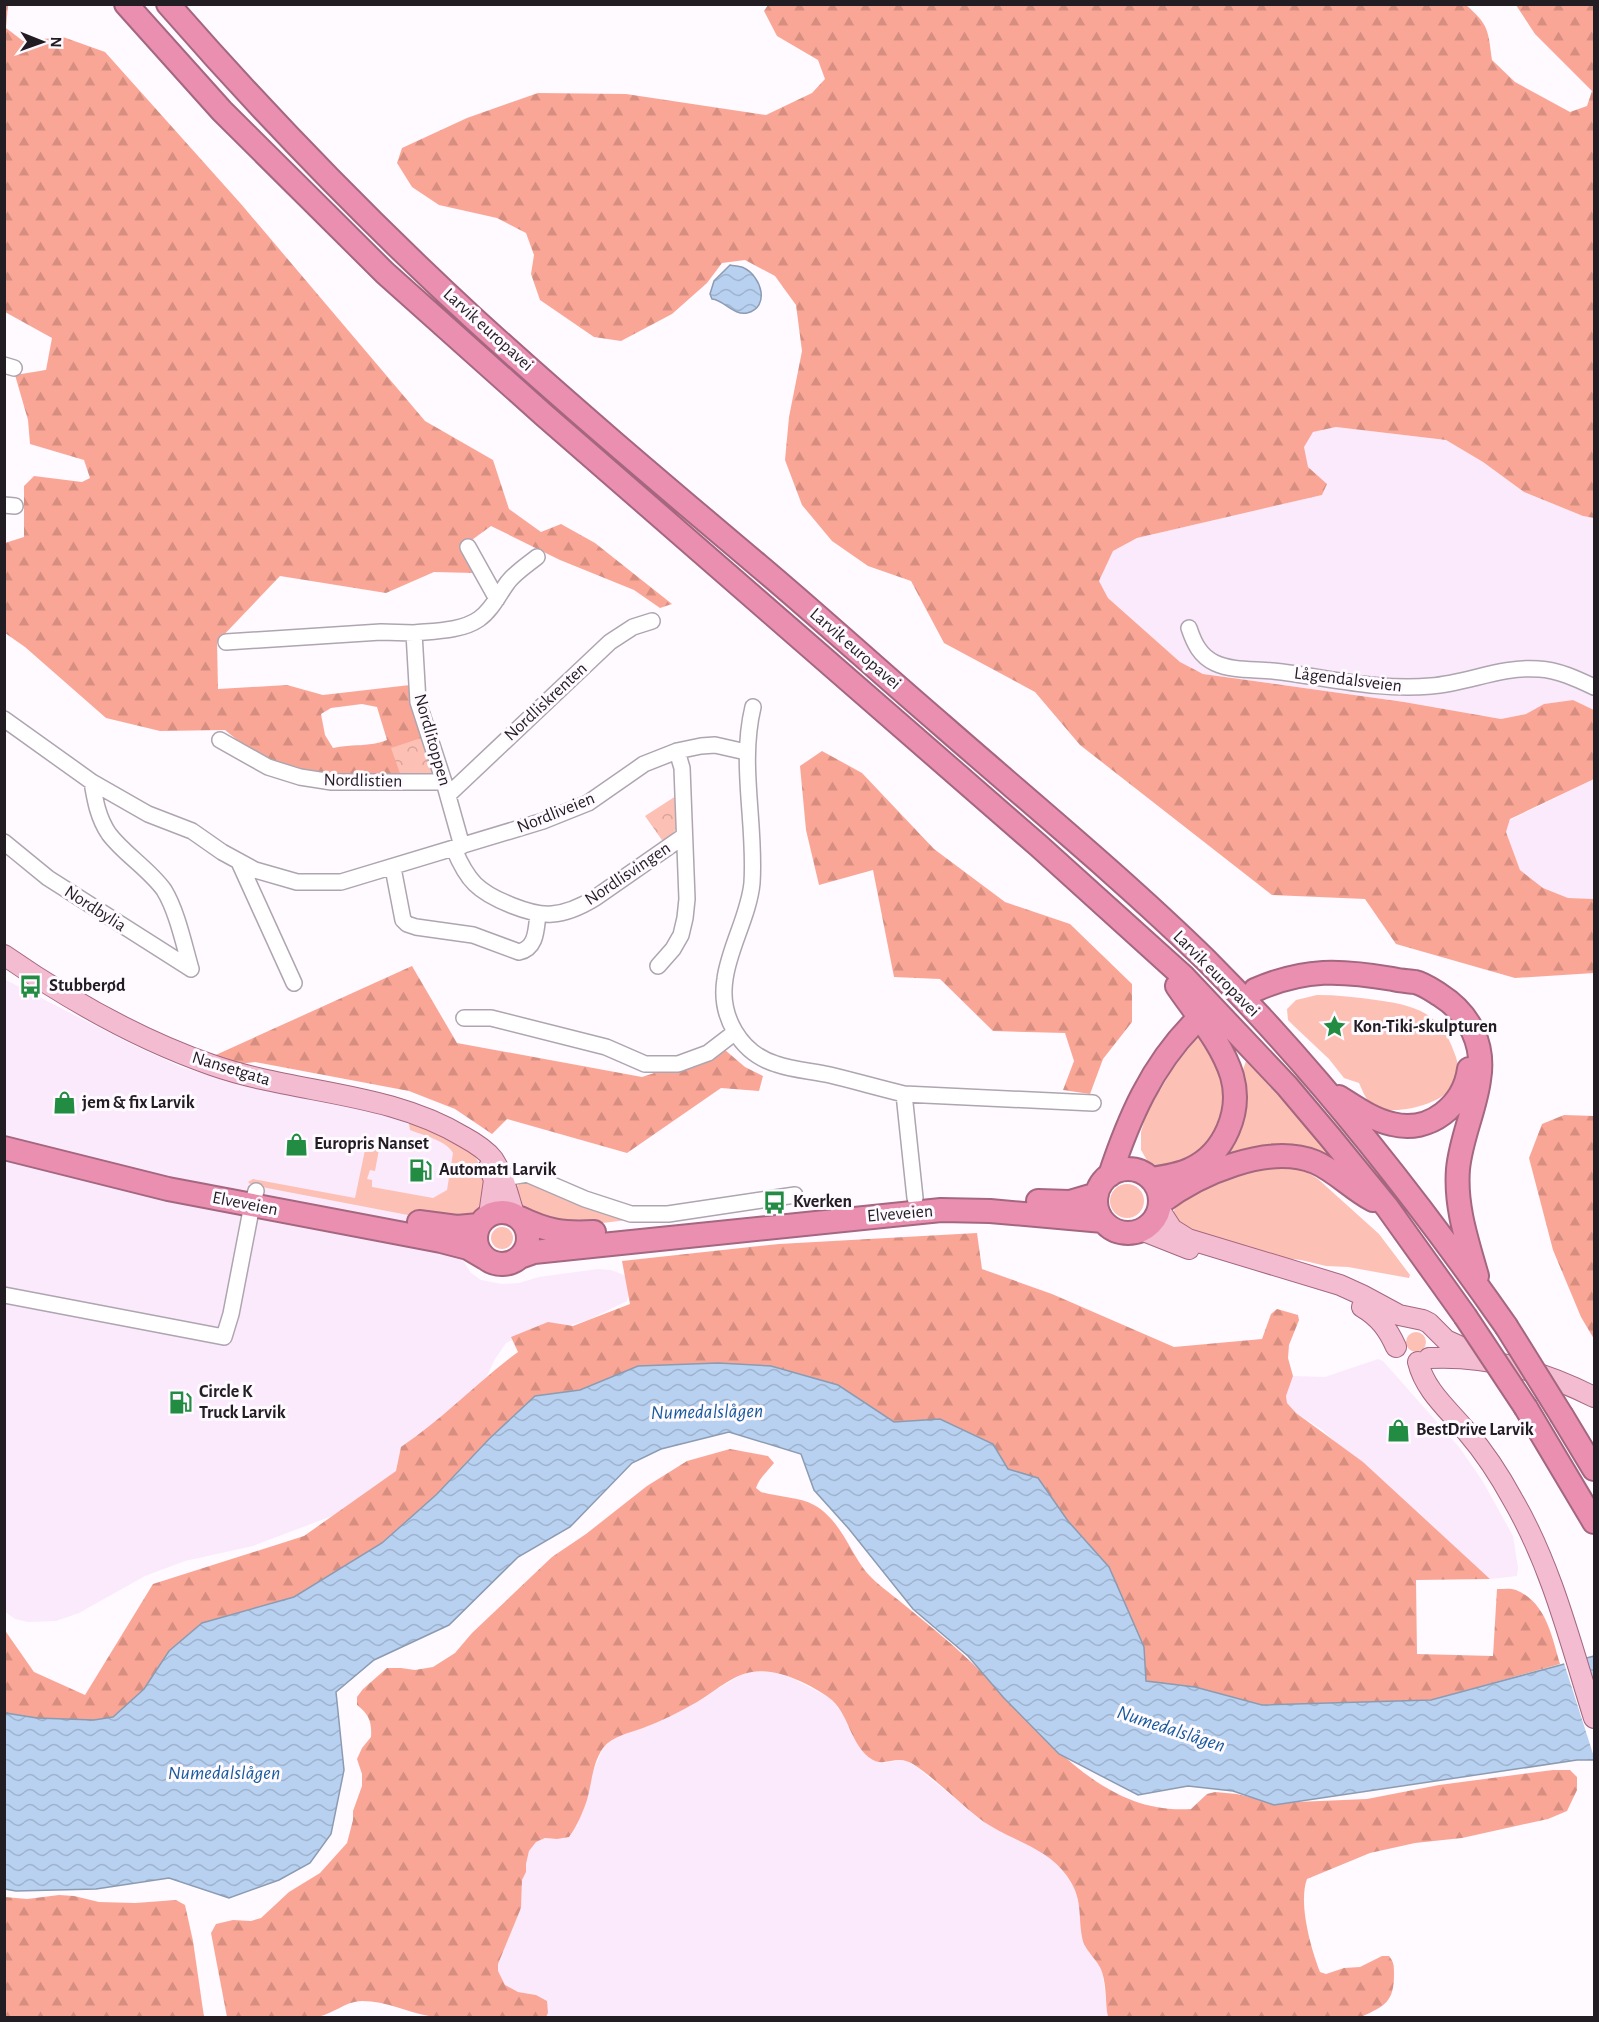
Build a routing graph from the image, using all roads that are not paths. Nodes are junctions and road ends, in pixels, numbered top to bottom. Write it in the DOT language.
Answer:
graph roads {
  1 [pos="126,4"];
  2 [pos="168,4"];
  3 [pos="468,547"];
  4 [pos="537,557"];
  5 [pos="497,599"];
  6 [pos="652,621"];
  7 [pos="1189,628"];
  8 [pos="414,633"];
  9 [pos="226,642"];
  10 [pos="1594,687"];
  11 [pos="753,706"];
  12 [pos="4,719"];
  13 [pos="220,740"];
  14 [pos="677,751"];
  15 [pos="746,752"];
  16 [pos="92,782"];
  17 [pos="446,788"];
  18 [pos="684,836"];
  19 [pos="4,842"];
  20 [pos="458,847"];
  21 [pos="239,862"];
  22 [pos="393,868"];
  23 [pos="538,914"];
  24 [pos="1145,941"];
  25 [pos="4,955"];
  26 [pos="658,966"];
  27 [pos="1391,979"];
  28 [pos="294,983"];
  29 [pos="1254,990"];
  30 [pos="464,1018"];
  31 [pos="1193,1024"];
  32 [pos="734,1033"];
  33 [pos="1325,1088"];
  34 [pos="904,1094"];
  35 [pos="1093,1103"];
  36 [pos="1132,1117"];
  37 [pos="4,1143"];
  38 [pos="4,1148"];
  39 [pos="1110,1174"];
  40 [pos="1144,1175"];
  41 [pos="498,1179"];
  42 [pos="1096,1194"];
  43 [pos="795,1195"];
  44 [pos="254,1198"];
  45 [pos="915,1198"];
  46 [pos="1160,1206"];
  47 [pos="1387,1207"];
  48 [pos="517,1216"];
  49 [pos="484,1220"];
  50 [pos="1103,1221"];
  51 [pos="1142,1230"];
  52 [pos="520,1257"];
  53 [pos="485,1258"];
  54 [pos="1482,1292"];
  55 [pos="4,1295"];
  56 [pos="1415,1319"];
  57 [pos="1435,1329"];
  58 [pos="1396,1347"];
  59 [pos="1424,1360"];
  60 [pos="1492,1361"];
  61 [pos="1594,1397"];
  62 [pos="1594,1469"];
  63 [pos="1594,1522"];
  64 [pos="1594,1718"];
  1 -- 24 [label="highway, Larvik europavei"];
  2 -- 33 [label="highway, Larvik europavei"];
  3 -- 5 [label="street"];
  4 -- 5 [label="street"];
  5 -- 8 [label="street"];
  6 -- 17 [label="street, Nordliskrenten"];
  7 -- 10 [label="street, Lågendalsveien"];
  8 -- 9 [label="street"];
  8 -- 17 [label="street, Nordlitoppen"];
  11 -- 15 [label="street"];
  12 -- 16 [label="street, Nordliveien"];
  13 -- 17 [label="street, Nordlistien"];
  14 -- 15 [label="street, Nordliveien"];
  14 -- 18 [label="street, Nordlisvingen"];
  14 -- 20 [label="street, Nordliveien"];
  15 -- 32 [label="street"];
  16 -- 19 [label="street, Nordbylia"];
  16 -- 21 [label="street, Nordliveien"];
  17 -- 20 [label="street, Nordlitoppen"];
  18 -- 23 [label="street, Nordlisvingen"];
  18 -- 26 [label="street, Nordlisvingen"];
  20 -- 22 [label="street, Nordliveien"];
  20 -- 23 [label="street, Nordlisvingen"];
  21 -- 22 [label="street, Nordliveien"];
  21 -- 28 [label="street"];
  22 -- 23 [label="street"];
  24 -- 40 [label="highway"];
  24 -- 47 [label="highway, Larvik europavei"];
  25 -- 41 [label="main road, Nansetgata"];
  27 -- 29 [label="highway"];
  27 -- 33 [label="highway"];
  27 -- 54 [label="highway"];
  30 -- 32 [label="street"];
  31 -- 36 [label="highway"];
  32 -- 34 [label="street"];
  33 -- 54 [label="highway, Larvik europavei"];
  34 -- 35 [label="street"];
  34 -- 45 [label="street"];
  36 -- 39 [label="highway"];
  36 -- 40 [label="highway"];
  37 -- 44 [label="highway, Elveveien"];
  38 -- 44 [label="highway, Elveveien"];
  39 -- 40 [label="highway"];
  39 -- 42 [label="highway"];
  40 -- 46 [label="highway"];
  41 -- 43 [label="street"];
  41 -- 48 [label="main road, Nansetgata"];
  41 -- 49 [label="main road"];
  42 -- 45 [label="highway, Elveveien"];
  42 -- 50 [label="highway"];
  44 -- 49 [label="highway, Elveveien"];
  44 -- 53 [label="highway, Elveveien"];
  44 -- 55 [label="street"];
  45 -- 48 [label="highway, Elveveien"];
  46 -- 47 [label="highway"];
  46 -- 51 [label="highway"];
  46 -- 56 [label="main road"];
  47 -- 63 [label="highway, Larvik europavei, bridge"];
  48 -- 49 [label="highway"];
  48 -- 52 [label="highway"];
  49 -- 53 [label="highway"];
  50 -- 51 [label="highway"];
  50 -- 52 [label="highway, Elveveien"];
  51 -- 58 [label="main road"];
  52 -- 53 [label="highway"];
  54 -- 62 [label="highway, Larvik europavei, bridge"];
  56 -- 57 [label="main road"];
  56 -- 58 [label="main road"];
  57 -- 59 [label="main road"];
  57 -- 60 [label="main road"];
  58 -- 59 [label="main road"];
  59 -- 60 [label="main road"];
  59 -- 64 [label="main road"];
  60 -- 61 [label="main road"];
}
